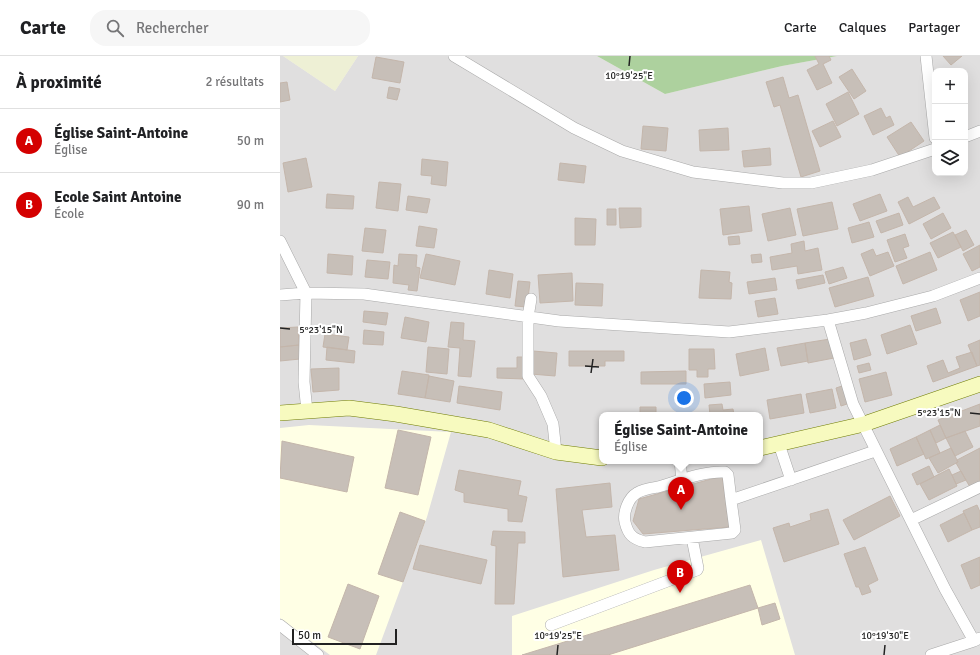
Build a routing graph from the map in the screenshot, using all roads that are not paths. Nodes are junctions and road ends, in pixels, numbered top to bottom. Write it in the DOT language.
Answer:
graph roads {
  1 [pos="454,56"];
  2 [pos="926,56"];
  3 [pos="932,111"];
  4 [pos="980,131"];
  5 [pos="968,136"];
  6 [pos="932,150"];
  7 [pos="280,241"];
  8 [pos="980,278"];
  9 [pos="306,293"];
  10 [pos="280,295"];
  11 [pos="531,299"];
  12 [pos="528,317"];
  13 [pos="828,320"];
  14 [pos="980,384"];
  15 [pos="307,411"];
  16 [pos="280,412"];
  17 [pos="864,424"];
  18 [pos="779,444"];
  19 [pos="763,447"];
  20 [pos="875,451"];
  21 [pos="556,452"];
  22 [pos="599,458"];
  23 [pos="680,464"];
  24 [pos="682,480"];
  25 [pos="791,480"];
  26 [pos="980,487"];
  27 [pos="731,500"];
  28 [pos="911,520"];
  29 [pos="692,538"];
  30 [pos="551,624"];
  31 [pos="280,625"];
  32 [pos="977,639"];
  33 [pos="318,655"];
  34 [pos="932,655"];
  1 -- 6 [label="street"];
  2 -- 3 [label="street"];
  4 -- 5 [label="street"];
  7 -- 9 [label="street"];
  8 -- 13 [label="street"];
  9 -- 10 [label="street"];
  9 -- 12 [label="street"];
  9 -- 15 [label="street"];
  11 -- 12 [label="street"];
  12 -- 13 [label="street"];
  12 -- 21 [label="street"];
  13 -- 17 [label="street"];
  14 -- 17 [label="main road"];
  15 -- 16 [label="main road"];
  15 -- 21 [label="main road"];
  17 -- 18 [label="main road"];
  17 -- 20 [label="street"];
  18 -- 19 [label="main road"];
  18 -- 25 [label="street"];
  20 -- 25 [label="street"];
  20 -- 28 [label="street"];
  21 -- 22 [label="main road"];
  23 -- 24 [label="street"];
  24 -- 27 [label="street"];
  24 -- 29 [label="street"];
  25 -- 27 [label="street"];
  26 -- 28 [label="street"];
  27 -- 29 [label="street"];
  28 -- 32 [label="street"];
  29 -- 30 [label="street"];
  31 -- 33 [label="street"];
  32 -- 34 [label="street"];
}
